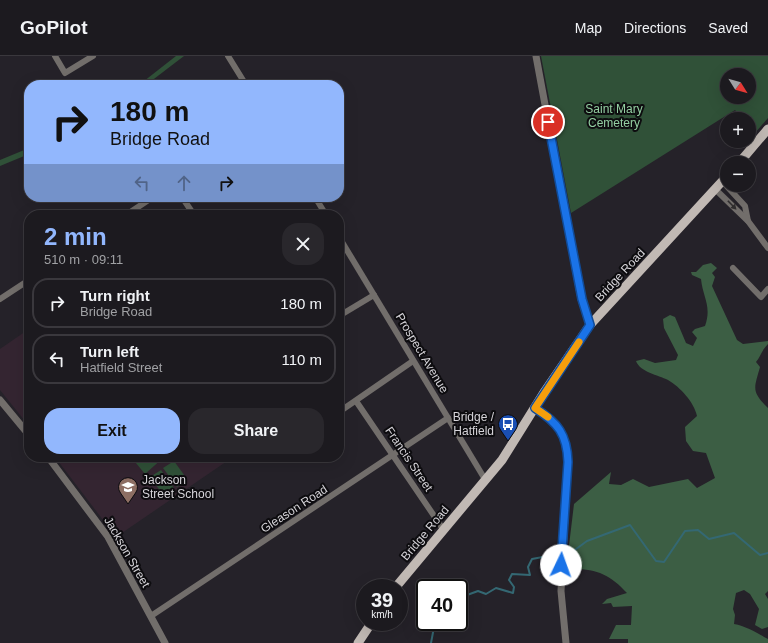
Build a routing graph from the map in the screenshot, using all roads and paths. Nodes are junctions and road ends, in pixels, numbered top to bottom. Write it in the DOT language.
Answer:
graph roads {
  1 [pos="55,56"];
  2 [pos="92,56"];
  3 [pos="228,56"];
  4 [pos="536,56"];
  5 [pos="243,80"];
  6 [pos="768,129"];
  7 [pos="745,156"];
  8 [pos="720,184"];
  9 [pos="715,189"];
  10 [pos="735,192"];
  11 [pos="146,202"];
  12 [pos="134,210"];
  13 [pos="748,220"];
  14 [pos="344,245"];
  15 [pos="768,248"];
  16 [pos="733,268"];
  17 [pos="24,283"];
  18 [pos="768,289"];
  19 [pos="374,294"];
  20 [pos="0,299"];
  21 [pos="344,313"];
  22 [pos="590,325"];
  23 [pos="413,361"];
  24 [pos="0,400"];
  25 [pos="356,401"];
  26 [pos="535,408"];
  27 [pos="344,409"];
  28 [pos="448,418"];
  29 [pos="24,429"];
  30 [pos="393,455"];
  31 [pos="52,462"];
  32 [pos="486,481"];
  33 [pos="443,530"];
  34 [pos="402,579"];
  35 [pos="151,616"];
  36 [pos="366,631"];
  37 [pos="165,643"];
  38 [pos="358,643"];
  39 [pos="566,643"];
  1 -- 2 [label="street"];
  3 -- 5 [label="street"];
  4 -- 22 [label="street"];
  6 -- 7 [label="main road"];
  8 -- 9 [label="main road, Bridge Road"];
  9 -- 13 [label="street, one-way"];
  9 -- 22 [label="main road, Bridge Road"];
  10 -- 13 [label="street"];
  11 -- 12 [label="street"];
  13 -- 15 [label="street"];
  14 -- 19 [label="street, Prospect Avenue"];
  16 -- 18 [label="street"];
  17 -- 20 [label="street"];
  19 -- 21 [label="street"];
  19 -- 23 [label="street, Prospect Avenue"];
  22 -- 26 [label="main road, Bridge Road"];
  23 -- 25 [label="street"];
  23 -- 28 [label="street, Prospect Avenue"];
  24 -- 29 [label="street"];
  25 -- 27 [label="street"];
  25 -- 30 [label="street, Francis Street"];
  26 -- 32 [label="main road, Bridge Road"];
  26 -- 39 [label="street"];
  28 -- 30 [label="street, Gleason Road"];
  28 -- 32 [label="street, Prospect Avenue"];
  30 -- 33 [label="street, Francis Street"];
  30 -- 35 [label="street, Gleason Road"];
  31 -- 35 [label="street, Jackson Street"];
  32 -- 33 [label="main road, Bridge Road"];
  33 -- 34 [label="main road, Bridge Road"];
  35 -- 37 [label="street, Jackson Street"];
  36 -- 38 [label="main road"];
}
